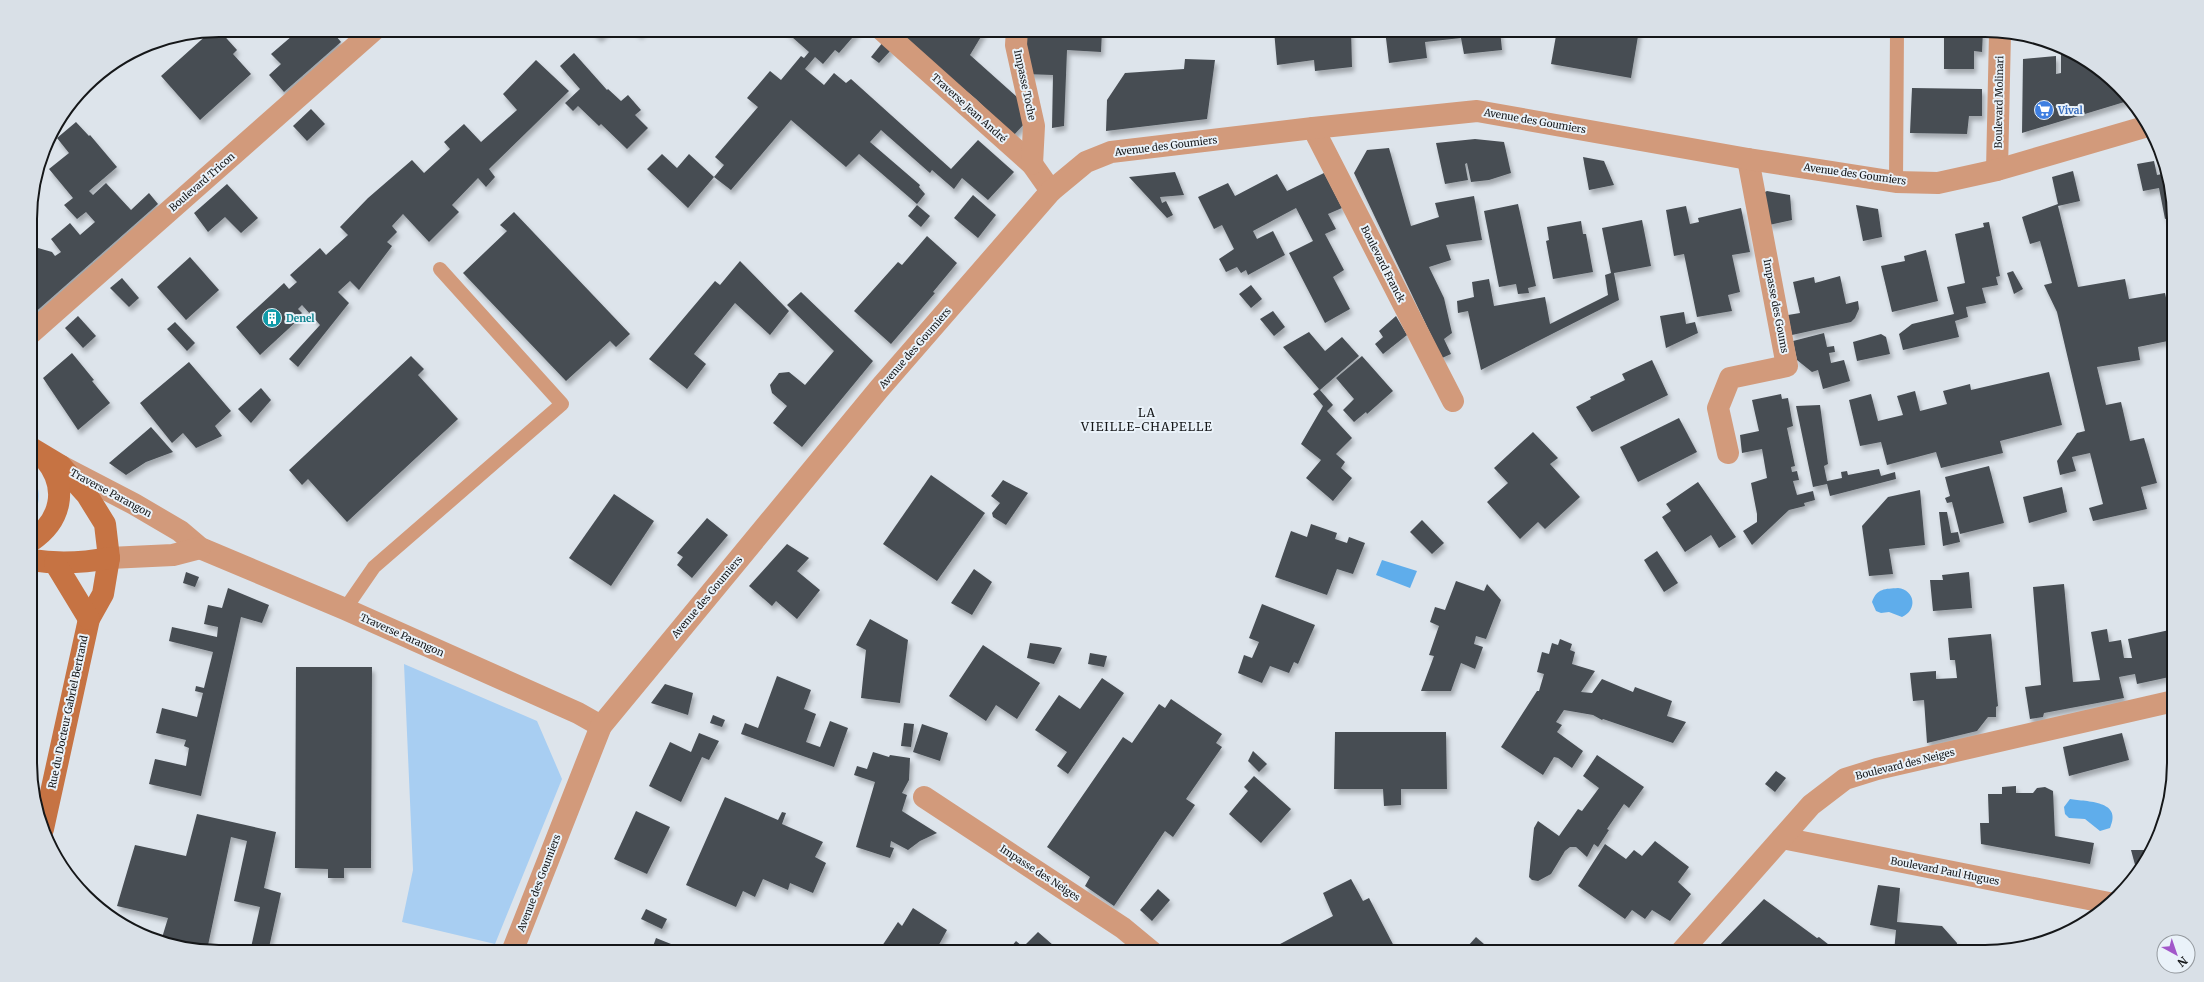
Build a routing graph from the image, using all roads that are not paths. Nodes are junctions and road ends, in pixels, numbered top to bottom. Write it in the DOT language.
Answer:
graph roads {
  1 [pos="366,37"];
  2 [pos="890,37"];
  3 [pos="1017,37"];
  4 [pos="1897,37"];
  5 [pos="2000,37"];
  6 [pos="1313,128"];
  7 [pos="2143,128"];
  8 [pos="1748,159"];
  9 [pos="1032,164"];
  10 [pos="1997,170"];
  11 [pos="1896,182"];
  12 [pos="1052,191"];
  13 [pos="440,269"];
  14 [pos="37,328"];
  15 [pos="1453,401"];
  16 [pos="37,450"];
  17 [pos="37,451"];
  18 [pos="1728,453"];
  19 [pos="61,466"];
  20 [pos="37,537"];
  21 [pos="200,548"];
  22 [pos="110,558"];
  23 [pos="37,561"];
  24 [pos="56,563"];
  25 [pos="345,609"];
  26 [pos="89,619"];
  27 [pos="2167,703"];
  28 [pos="601,726"];
  29 [pos="924,797"];
  30 [pos="46,818"];
  31 [pos="1782,838"];
  32 [pos="2103,902"];
  33 [pos="515,945"];
  34 [pos="1144,945"];
  35 [pos="1687,945"];
  1 -- 14 [label="street, Boulevard Tricon"];
  2 -- 9 [label="street, Traverse Jean André"];
  3 -- 9 [label="street, Impasse Toche"];
  4 -- 11 [label="lane"];
  5 -- 10 [label="street, Boulevard Molinari"];
  6 -- 8 [label="street, Avenue des Goumiers"];
  6 -- 12 [label="street, Avenue des Goumiers"];
  6 -- 15 [label="street, Boulevard Franck"];
  7 -- 10 [label="street, Avenue des Goumiers"];
  8 -- 11 [label="street, Avenue des Goumiers"];
  8 -- 18 [label="street, Impasse des Goums"];
  9 -- 12 [label="street, Traverse Jean André"];
  10 -- 11 [label="street, Avenue des Goumiers"];
  12 -- 28 [label="street, Avenue des Goumiers"];
  13 -- 25 [label="lane"];
  16 -- 19 [label="street, Rue du Docteur Gabriel Bertrand"];
  17 -- 20 [label="street"];
  19 -- 21 [label="street, Traverse Parangon"];
  19 -- 22 [label="street, Rue du Docteur Gabriel Bertrand"];
  21 -- 22 [label="street"];
  21 -- 25 [label="street, Traverse Parangon"];
  22 -- 24 [label="street"];
  22 -- 26 [label="street, Rue du Docteur Gabriel Bertrand"];
  23 -- 24 [label="street"];
  24 -- 26 [label="street"];
  25 -- 28 [label="street, Traverse Parangon"];
  26 -- 30 [label="street, Rue du Docteur Gabriel Bertrand"];
  27 -- 31 [label="street, Boulevard des Neiges"];
  28 -- 33 [label="street, Avenue des Goumiers"];
  29 -- 34 [label="street, Impasse des Neiges"];
  31 -- 32 [label="street, Boulevard Paul Hugues"];
  31 -- 35 [label="street, Boulevard des Neiges"];
}
